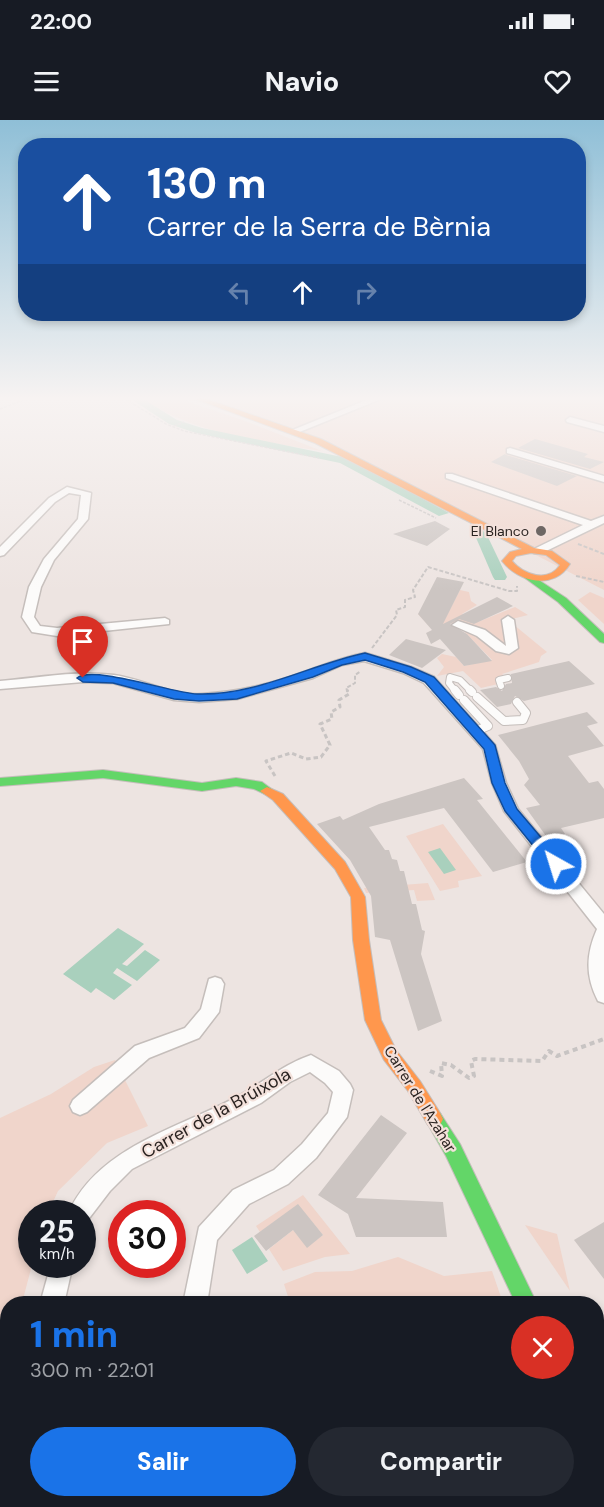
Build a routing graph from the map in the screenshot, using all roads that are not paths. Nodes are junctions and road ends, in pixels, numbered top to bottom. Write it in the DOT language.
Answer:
graph roads {
  1 [pos="359,462"];
  2 [pos="546,462"];
  3 [pos="449,476"];
  4 [pos="604,479"];
  5 [pos="604,520"];
  6 [pos="592,525"];
  7 [pos="482,527"];
  8 [pos="560,546"];
  9 [pos="535,550"];
  10 [pos="0,553"];
  11 [pos="510,563"];
  12 [pos="564,575"];
  13 [pos="527,576"];
  14 [pos="562,600"];
  15 [pos="508,620"];
  16 [pos="165,622"];
  17 [pos="458,625"];
  18 [pos="604,640"];
  19 [pos="508,678"];
  20 [pos="0,686"];
  21 [pos="501,686"];
  22 [pos="517,702"];
  23 [pos="476,731"];
  24 [pos="0,782"];
  25 [pos="604,926"];
  26 [pos="604,932"];
  27 [pos="600,968"];
  28 [pos="215,984"];
  29 [pos="604,996"];
  30 [pos="80,1106"];
  31 [pos="90,1200"];
  32 [pos="58,1278"];
  33 [pos="54,1296"];
  34 [pos="196,1296"];
  35 [pos="523,1296"];
  1 -- 7 [label="street"];
  2 -- 4 [label="street"];
  3 -- 6 [label="street"];
  5 -- 6 [label="street"];
  6 -- 8 [label="street"];
  7 -- 9 [label="street"];
  7 -- 11 [label="street"];
  8 -- 9 [label="street"];
  8 -- 12 [label="street"];
  9 -- 11 [label="street"];
  10 -- 16 [label="street"];
  11 -- 13 [label="street"];
  12 -- 13 [label="street"];
  12 -- 14 [label="street"];
  13 -- 14 [label="street"];
  14 -- 18 [label="street"];
  15 -- 17 [label="street"];
  19 -- 21 [label="lane"];
  20 -- 23 [label="street"];
  22 -- 23 [label="lane"];
  23 -- 25 [label="street"];
  24 -- 35 [label="street, Carrer de l'Azahar"];
  26 -- 27 [label="street"];
  27 -- 29 [label="street"];
  28 -- 30 [label="street"];
  31 -- 34 [label="street, Carrer de la Brúixola"];
  32 -- 33 [label="street"];
}
